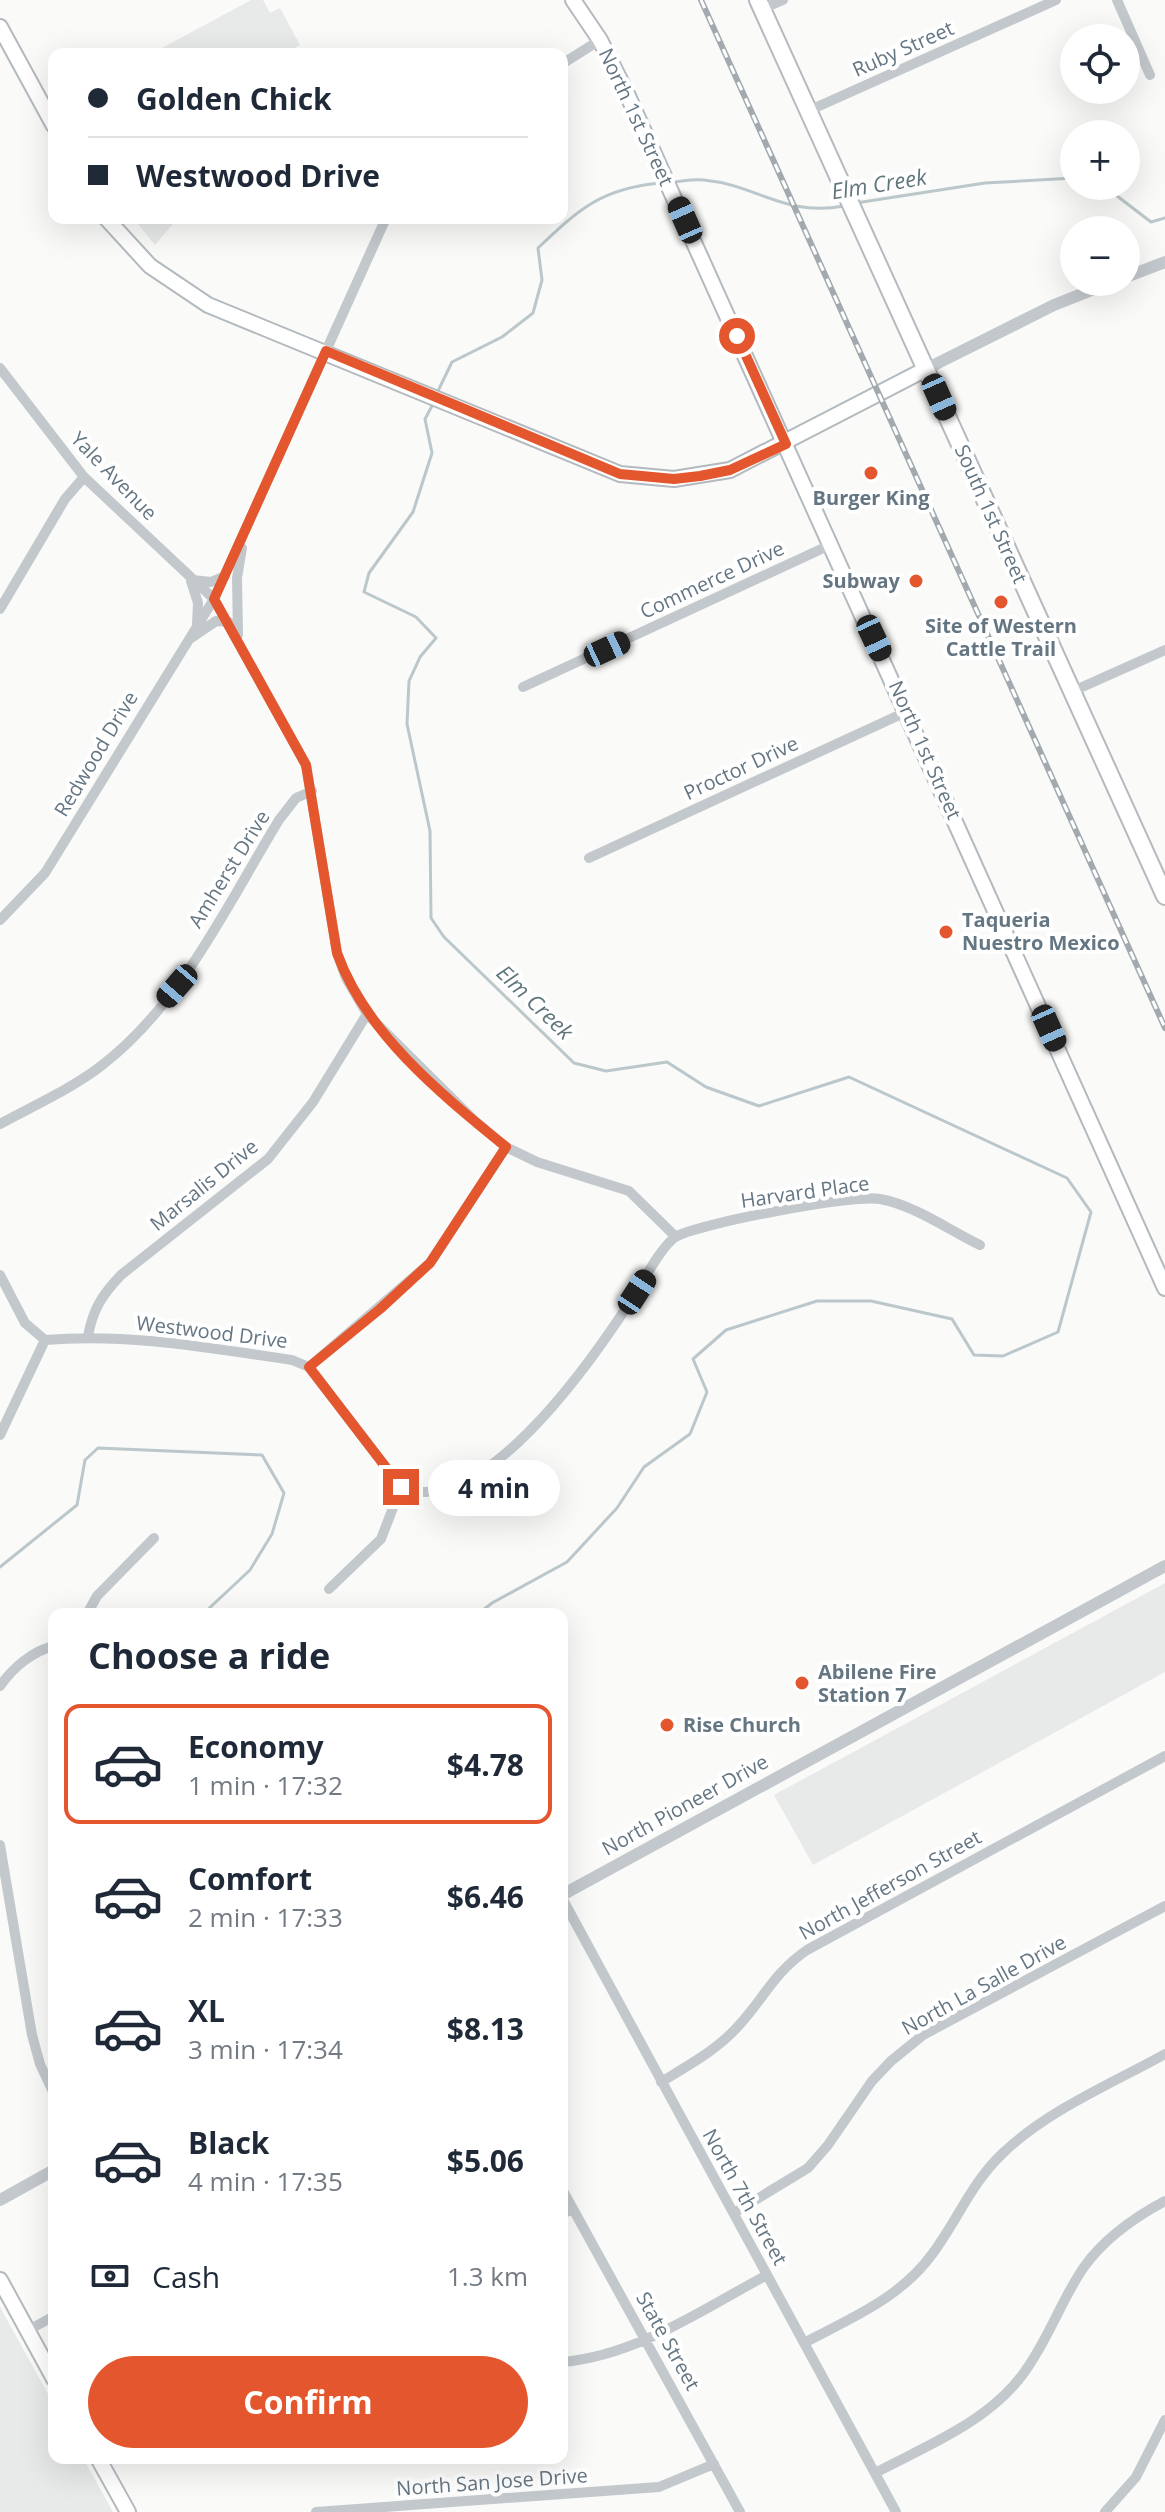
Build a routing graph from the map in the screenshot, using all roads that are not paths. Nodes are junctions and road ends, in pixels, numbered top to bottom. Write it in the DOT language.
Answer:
graph roads {
  1 [pos="573,0"];
  2 [pos="783,0"];
  3 [pos="1056,0"];
  4 [pos="1117,0"];
  5 [pos="760,5"];
  6 [pos="0,27"];
  7 [pos="600,40"];
  8 [pos="568,60"];
  9 [pos="1150,75"];
  10 [pos="808,111"];
  11 [pos="48,115"];
  12 [pos="111,224"];
  13 [pos="383,224"];
  14 [pos="1165,262"];
  15 [pos="1140,272"];
  16 [pos="1077,296"];
  17 [pos="326,351"];
  18 [pos="0,368"];
  19 [pos="926,369"];
  20 [pos="786,444"];
  21 [pos="84,477"];
  22 [pos="244,534"];
  23 [pos="830,545"];
  24 [pos="225,576"];
  25 [pos="190,579"];
  26 [pos="214,599"];
  27 [pos="0,609"];
  28 [pos="229,622"];
  29 [pos="197,624"];
  30 [pos="186,641"];
  31 [pos="238,641"];
  32 [pos="1165,650"];
  33 [pos="523,687"];
  34 [pos="1071,692"];
  35 [pos="908,711"];
  36 [pos="312,791"];
  37 [pos="589,858"];
  38 [pos="1165,896"];
  39 [pos="0,920"];
  40 [pos="367,1014"];
  41 [pos="0,1124"];
  42 [pos="506,1147"];
  43 [pos="676,1237"];
  44 [pos="980,1245"];
  45 [pos="0,1275"];
  46 [pos="1165,1288"];
  47 [pos="88,1336"];
  48 [pos="45,1340"];
  49 [pos="309,1367"];
  50 [pos="0,1435"];
  51 [pos="401,1487"];
  52 [pos="154,1538"];
  53 [pos="1165,1566"];
  54 [pos="329,1589"];
  55 [pos="90,1608"];
  56 [pos="48,1648"];
  57 [pos="0,1686"];
  58 [pos="1165,1756"];
  59 [pos="0,1845"];
  60 [pos="568,1893"];
  61 [pos="1165,1906"];
  62 [pos="568,1907"];
  63 [pos="1165,2054"];
  64 [pos="48,2081"];
  65 [pos="661,2082"];
  66 [pos="48,2173"];
  67 [pos="0,2200"];
  68 [pos="568,2200"];
  69 [pos="1165,2201"];
  70 [pos="573,2209"];
  71 [pos="568,2211"];
  72 [pos="734,2213"];
  73 [pos="767,2275"];
  74 [pos="0,2280"];
  75 [pos="48,2319"];
  76 [pos="27,2331"];
  77 [pos="646,2339"];
  78 [pos="804,2343"];
  79 [pos="568,2361"];
  80 [pos="48,2368"];
  81 [pos="1165,2420"];
  82 [pos="101,2464"];
  83 [pos="714,2464"];
  84 [pos="875,2473"];
  85 [pos="128,2512"];
  86 [pos="316,2512"];
  87 [pos="740,2512"];
  88 [pos="896,2512"];
  89 [pos="1105,2512"];
  1 -- 7 [label="main road, North 1st Street"];
  2 -- 5 [label="street"];
  3 -- 10 [label="street, Ruby Street"];
  4 -- 9 [label="street"];
  5 -- 10 [label="main road, South 1st Street"];
  6 -- 11 [label="main road"];
  7 -- 8 [label="street"];
  7 -- 20 [label="main road, North 1st Street"];
  10 -- 19 [label="main road, South 1st Street"];
  12 -- 17 [label="main road"];
  13 -- 17 [label="street"];
  14 -- 15 [label="street"];
  16 -- 19 [label="street"];
  17 -- 20 [label="main road"];
  17 -- 22 [label="street"];
  18 -- 21 [label="street, Yale Avenue"];
  19 -- 20 [label="main road"];
  19 -- 34 [label="main road, South 1st Street"];
  20 -- 23 [label="main road, North 1st Street"];
  21 -- 25 [label="street, Yale Avenue"];
  21 -- 27 [label="street"];
  22 -- 24 [label="street"];
  22 -- 31 [label="street"];
  23 -- 33 [label="street, Commerce Drive"];
  23 -- 35 [label="main road, North 1st Street"];
  24 -- 25 [label="street"];
  24 -- 26 [label="street"];
  25 -- 26 [label="street, Yale Avenue"];
  25 -- 29 [label="street"];
  26 -- 28 [label="street"];
  26 -- 29 [label="street, Redwood Drive"];
  28 -- 30 [label="street"];
  28 -- 31 [label="street"];
  29 -- 30 [label="street, Redwood Drive"];
  30 -- 39 [label="street, Redwood Drive"];
  31 -- 36 [label="street"];
  32 -- 34 [label="street"];
  34 -- 38 [label="main road, South 1st Street"];
  35 -- 37 [label="street, Proctor Drive"];
  35 -- 46 [label="main road, North 1st Street"];
  36 -- 40 [label="street"];
  36 -- 41 [label="street, Amherst Drive"];
  40 -- 42 [label="street"];
  40 -- 47 [label="street, Marsalis Drive"];
  42 -- 43 [label="street"];
  42 -- 49 [label="street"];
  43 -- 44 [label="street, Harvard Place"];
  43 -- 51 [label="street"];
  45 -- 48 [label="street"];
  47 -- 48 [label="street, Westwood Drive"];
  47 -- 49 [label="street, Westwood Drive"];
  48 -- 50 [label="street"];
  49 -- 51 [label="street, Westwood Drive"];
  51 -- 54 [label="street"];
  52 -- 55 [label="street"];
  53 -- 60 [label="street, North Pioneer Drive"];
  56 -- 57 [label="street"];
  58 -- 65 [label="street, North Jefferson Street"];
  59 -- 64 [label="street"];
  61 -- 72 [label="street, North La Salle Drive"];
  62 -- 65 [label="street, North 7th Street"];
  63 -- 78 [label="street"];
  65 -- 72 [label="street, North 7th Street"];
  66 -- 67 [label="street"];
  68 -- 70 [label="street, State Street"];
  69 -- 84 [label="street"];
  70 -- 71 [label="street"];
  70 -- 77 [label="street, State Street"];
  72 -- 73 [label="street, North 7th Street"];
  73 -- 77 [label="street"];
  73 -- 78 [label="street, North 7th Street"];
  74 -- 76 [label="main road"];
  75 -- 76 [label="street"];
  76 -- 80 [label="main road"];
  77 -- 79 [label="street"];
  77 -- 83 [label="street, State Street"];
  78 -- 84 [label="street, North 7th Street"];
  81 -- 89 [label="street"];
  82 -- 85 [label="main road"];
  83 -- 86 [label="street, North San Jose Drive"];
  83 -- 87 [label="street, State Street"];
  84 -- 88 [label="street, North 7th Street"];
}
